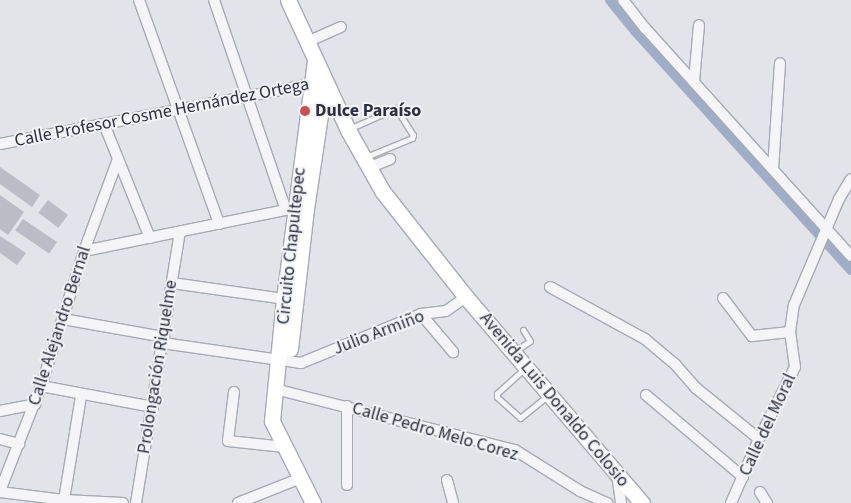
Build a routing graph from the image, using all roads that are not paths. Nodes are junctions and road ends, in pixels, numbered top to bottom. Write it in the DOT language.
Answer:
graph roads {
  1 [pos="139,0"];
  2 [pos="214,0"];
  3 [pos="288,0"];
  4 [pos="623,0"];
  5 [pos="700,25"];
  6 [pos="341,27"];
  7 [pos="307,42"];
  8 [pos="780,64"];
  9 [pos="694,81"];
  10 [pos="318,83"];
  11 [pos="249,96"];
  12 [pos="178,108"];
  13 [pos="104,124"];
  14 [pos="348,130"];
  15 [pos="0,144"];
  16 [pos="118,159"];
  17 [pos="390,159"];
  18 [pos="366,163"];
  19 [pos="773,169"];
  20 [pos="851,179"];
  21 [pos="290,209"];
  22 [pos="220,224"];
  23 [pos="180,232"];
  24 [pos="825,234"];
  25 [pos="150,238"];
  26 [pos="84,251"];
  27 [pos="851,256"];
  28 [pos="172,283"];
  29 [pos="550,287"];
  30 [pos="466,296"];
  31 [pos="723,298"];
  32 [pos="284,299"];
  33 [pos="421,314"];
  34 [pos="63,319"];
  35 [pos="522,330"];
  36 [pos="790,332"];
  37 [pos="163,340"];
  38 [pos="453,352"];
  39 [pos="514,352"];
  40 [pos="284,361"];
  41 [pos="526,367"];
  42 [pos="41,386"];
  43 [pos="283,391"];
  44 [pos="234,392"];
  45 [pos="550,393"];
  46 [pos="646,395"];
  47 [pos="81,396"];
  48 [pos="34,404"];
  49 [pos="347,406"];
  50 [pos="153,408"];
  51 [pos="0,411"];
  52 [pos="278,429"];
  53 [pos="0,439"];
  54 [pos="758,442"];
  55 [pos="19,444"];
  56 [pos="285,447"];
  57 [pos="617,473"];
  58 [pos="745,474"];
  59 [pos="301,478"];
  60 [pos="447,480"];
  61 [pos="347,485"];
  62 [pos="0,492"];
  63 [pos="760,492"];
  64 [pos="64,500"];
  65 [pos="123,503"];
  66 [pos="136,503"];
  67 [pos="238,503"];
  68 [pos="314,503"];
  69 [pos="453,503"];
  70 [pos="607,503"];
  71 [pos="621,503"];
  72 [pos="642,503"];
  73 [pos="731,503"];
  74 [pos="767,503"];
  1 -- 12 [label="street"];
  2 -- 11 [label="street"];
  3 -- 7 [label="main road, Avenida Luis Donaldo Colosio"];
  4 -- 9 [label="street"];
  5 -- 9 [label="street"];
  6 -- 7 [label="street"];
  7 -- 10 [label="main road, Avenida Luis Donaldo Colosio"];
  8 -- 19 [label="street"];
  9 -- 19 [label="street"];
  10 -- 11 [label="street, Calle Profesor Cosme Hernández Ortega"];
  10 -- 14 [label="main road, Avenida Luis Donaldo Colosio"];
  10 -- 21 [label="main road, Circuito Chapultepec"];
  10 -- 40 [label="main road, Circuito Chapultepec"];
  11 -- 12 [label="street, Calle Profesor Cosme Hernández Ortega"];
  11 -- 21 [label="street"];
  12 -- 13 [label="street, Calle Profesor Cosme Hernández Ortega"];
  12 -- 22 [label="street"];
  13 -- 15 [label="street, Calle Profesor Cosme Hernández Ortega"];
  13 -- 16 [label="street"];
  14 -- 18 [label="main road, Avenida Luis Donaldo Colosio"];
  14 -- 18 [label="lane"];
  16 -- 25 [label="street"];
  16 -- 26 [label="street, Calle Alejandro Bernal"];
  17 -- 18 [label="street"];
  18 -- 30 [label="main road, Avenida Luis Donaldo Colosio"];
  19 -- 24 [label="street"];
  20 -- 24 [label="street, Calle del Moral"];
  21 -- 22 [label="street"];
  21 -- 32 [label="main road, Circuito Chapultepec"];
  22 -- 23 [label="street"];
  23 -- 25 [label="street"];
  23 -- 28 [label="street, Prolongación Riquelme"];
  24 -- 27 [label="street"];
  24 -- 36 [label="street, Calle del Moral"];
  25 -- 26 [label="street"];
  26 -- 34 [label="street, Calle Alejandro Bernal"];
  28 -- 32 [label="street"];
  28 -- 37 [label="street, Prolongación Riquelme"];
  29 -- 54 [label="street"];
  30 -- 33 [label="street, Julio Armiño"];
  30 -- 39 [label="main road, Avenida Luis Donaldo Colosio"];
  31 -- 36 [label="street"];
  32 -- 40 [label="main road, Circuito Chapultepec"];
  33 -- 38 [label="street"];
  33 -- 40 [label="street, Julio Armiño"];
  34 -- 37 [label="street, Julio Armiño"];
  34 -- 42 [label="street, Calle Alejandro Bernal"];
  35 -- 39 [label="lane"];
  36 -- 54 [label="street, Calle del Moral"];
  37 -- 40 [label="street, Julio Armiño"];
  37 -- 50 [label="street, Prolongación Riquelme"];
  39 -- 41 [label="main road, Avenida Luis Donaldo Colosio"];
  40 -- 43 [label="main road, Circuito Chapultepec"];
  40 -- 52 [label="main road, Circuito Chapultepec"];
  41 -- 45 [label="main road, Avenida Luis Donaldo Colosio"];
  41 -- 45 [label="lane"];
  42 -- 47 [label="street"];
  42 -- 48 [label="street, Calle Alejandro Bernal"];
  43 -- 49 [label="street, Calle Pedro Melo Corez"];
  43 -- 52 [label="main road, Circuito Chapultepec"];
  44 -- 56 [label="street"];
  45 -- 57 [label="main road, Avenida Luis Donaldo Colosio"];
  46 -- 58 [label="street"];
  47 -- 50 [label="street"];
  47 -- 64 [label="street"];
  48 -- 51 [label="street"];
  48 -- 55 [label="street, Calle Alejandro Bernal"];
  49 -- 61 [label="street"];
  49 -- 70 [label="street, Calle Pedro Melo Corez"];
  50 -- 66 [label="street, Prolongación Riquelme"];
  52 -- 56 [label="main road, Circuito Chapultepec"];
  53 -- 55 [label="street"];
  54 -- 58 [label="street, Calle del Moral"];
  55 -- 62 [label="street, Calle Alejandro Bernal"];
  56 -- 59 [label="main road, Circuito Chapultepec"];
  57 -- 71 [label="street"];
  57 -- 72 [label="main road, Avenida Luis Donaldo Colosio"];
  58 -- 73 [label="street, Calle del Moral"];
  59 -- 67 [label="street"];
  59 -- 68 [label="main road, Circuito Chapultepec"];
  60 -- 69 [label="street"];
  62 -- 64 [label="street"];
  63 -- 74 [label="street"];
  64 -- 65 [label="street"];
}
